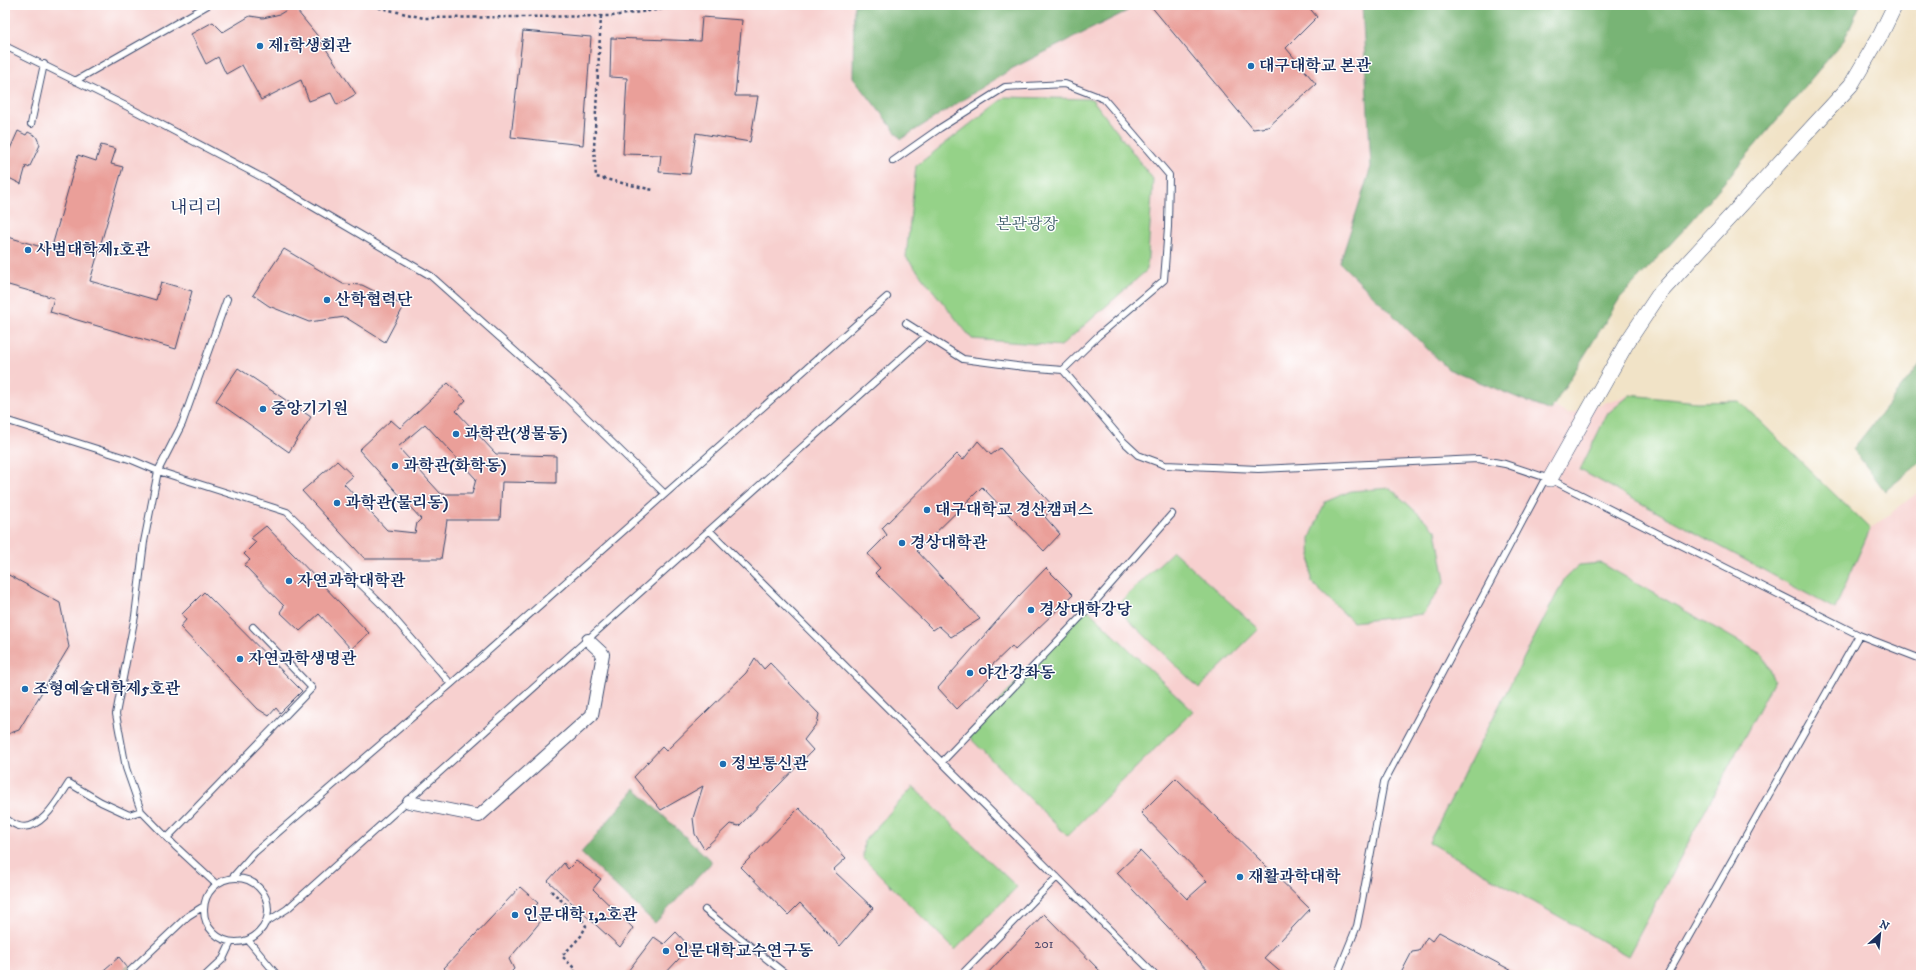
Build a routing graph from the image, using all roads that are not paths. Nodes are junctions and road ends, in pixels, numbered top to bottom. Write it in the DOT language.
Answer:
graph roads {
  1 [pos="208,5"];
  2 [pos="1895,5"];
  3 [pos="5,46"];
  4 [pos="44,64"];
  5 [pos="75,81"];
  6 [pos="30,124"];
  7 [pos="893,161"];
  8 [pos="886,297"];
  9 [pos="227,299"];
  10 [pos="906,323"];
  11 [pos="926,336"];
  12 [pos="1063,370"];
  13 [pos="5,420"];
  14 [pos="158,471"];
  15 [pos="1548,478"];
  16 [pos="665,494"];
  17 [pos="1172,514"];
  18 [pos="710,531"];
  19 [pos="254,627"];
  20 [pos="1859,635"];
  21 [pos="588,640"];
  22 [pos="1921,659"];
  23 [pos="451,684"];
  24 [pos="942,762"];
  25 [pos="409,802"];
  26 [pos="141,811"];
  27 [pos="5,818"];
  28 [pos="167,838"];
  29 [pos="1057,877"];
  30 [pos="232,878"];
  31 [pos="216,884"];
  32 [pos="204,906"];
  33 [pos="705,910"];
  34 [pos="265,923"];
  35 [pos="248,940"];
  36 [pos="231,942"];
  37 [pos="130,971"];
  38 [pos="206,975"];
  39 [pos="277,975"];
  40 [pos="786,975"];
  41 [pos="958,975"];
  42 [pos="1155,975"];
  43 [pos="1337,975"];
  44 [pos="1667,975"];
  1 -- 5 [label="lane"];
  2 -- 15 [label="street"];
  3 -- 4 [label="lane"];
  4 -- 5 [label="lane"];
  4 -- 6 [label="lane"];
  5 -- 16 [label="lane"];
  7 -- 12 [label="lane"];
  8 -- 16 [label="lane"];
  9 -- 14 [label="lane"];
  10 -- 11 [label="lane"];
  11 -- 12 [label="lane"];
  11 -- 18 [label="lane"];
  12 -- 15 [label="lane"];
  13 -- 14 [label="lane"];
  14 -- 23 [label="lane"];
  14 -- 26 [label="lane"];
  15 -- 20 [label="lane"];
  15 -- 43 [label="lane"];
  16 -- 23 [label="lane"];
  17 -- 24 [label="lane"];
  18 -- 21 [label="lane"];
  18 -- 24 [label="lane"];
  19 -- 28 [label="lane"];
  20 -- 22 [label="lane"];
  20 -- 44 [label="lane"];
  21 -- 25 [label="lane"];
  21 -- 25 [label="street"];
  23 -- 30 [label="lane"];
  24 -- 29 [label="lane"];
  25 -- 34 [label="lane"];
  26 -- 27 [label="lane"];
  26 -- 28 [label="lane"];
  28 -- 31 [label="lane"];
  29 -- 41 [label="lane"];
  29 -- 42 [label="lane"];
  30 -- 31 [label="lane"];
  30 -- 34 [label="lane"];
  31 -- 32 [label="lane"];
  32 -- 36 [label="lane"];
  32 -- 37 [label="lane"];
  33 -- 40 [label="lane"];
  34 -- 35 [label="lane"];
  35 -- 36 [label="lane"];
  35 -- 39 [label="lane"];
  36 -- 38 [label="lane"];
}
